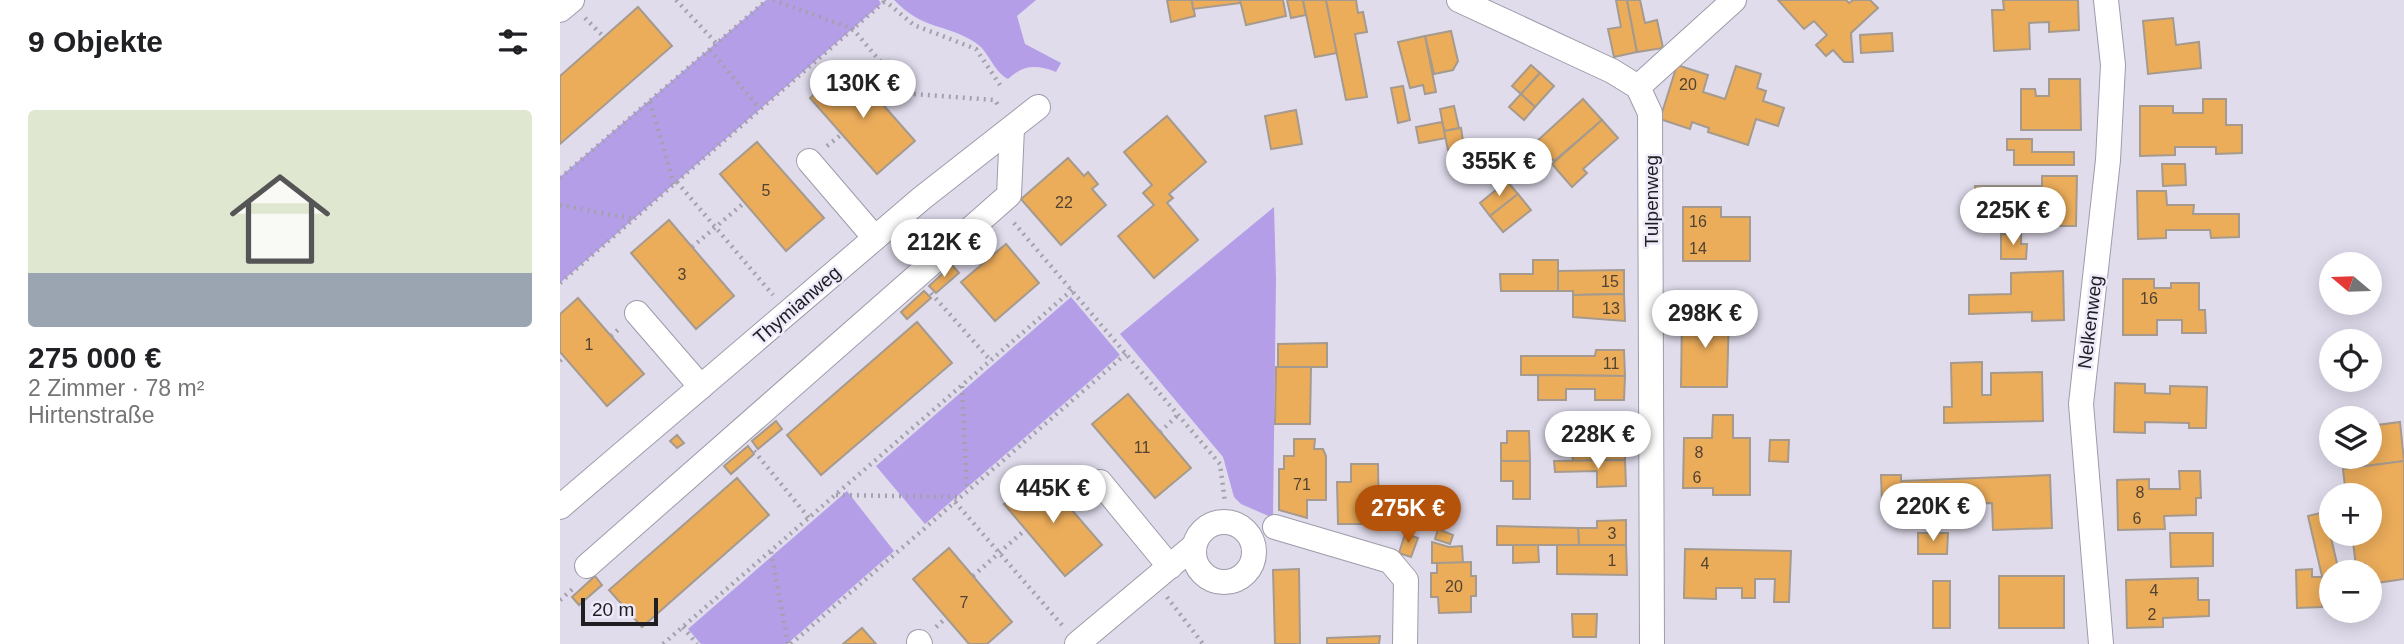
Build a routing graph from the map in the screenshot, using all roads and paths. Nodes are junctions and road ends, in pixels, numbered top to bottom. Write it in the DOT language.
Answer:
graph roads {
  1 [pos="676,0"];
  2 [pos="767,0"];
  3 [pos="773,0"];
  4 [pos="1459,0"];
  5 [pos="1734,0"];
  6 [pos="2105,0"];
  7 [pos="884,1"];
  8 [pos="569,6"];
  9 [pos="853,29"];
  10 [pos="604,37"];
  11 [pos="717,44"];
  12 [pos="710,50"];
  13 [pos="1000,85"];
  14 [pos="1638,87"];
  15 [pos="995,100"];
  16 [pos="650,102"];
  17 [pos="1038,107"];
  18 [pos="760,109"];
  19 [pos="1012,128"];
  20 [pos="808,161"];
  21 [pos="560,178"];
  22 [pos="676,183"];
  23 [pos="744,203"];
  24 [pos="560,205"];
  25 [pos="1006,215"];
  26 [pos="634,219"];
  27 [pos="716,227"];
  28 [pos="875,238"];
  29 [pos="692,247"];
  30 [pos="560,283"];
  31 [pos="924,285"];
  32 [pos="1072,290"];
  33 [pos="776,298"];
  34 [pos="637,313"];
  35 [pos="1127,353"];
  36 [pos="991,361"];
  37 [pos="962,386"];
  38 [pos="701,387"];
  39 [pos="1179,414"];
  40 [pos="1160,432"];
  41 [pos="746,441"];
  42 [pos="1100,482"];
  43 [pos="967,491"];
  44 [pos="836,495"];
  45 [pos="960,497"];
  46 [pos="954,502"];
  47 [pos="1225,502"];
  48 [pos="560,507"];
  49 [pos="809,518"];
  50 [pos="1275,527"];
  51 [pos="1026,530"];
  52 [pos="1194,546"];
  53 [pos="771,551"];
  54 [pos="1000,551"];
  55 [pos="587,566"];
  56 [pos="1162,574"];
  57 [pos="973,576"];
  58 [pos="683,627"];
  59 [pos="1084,637"];
  60 [pos="663,644"];
  61 [pos="697,644"];
  62 [pos="790,644"];
  63 [pos="1203,644"];
  64 [pos="1405,644"];
  65 [pos="1652,644"];
  66 [pos="2101,644"];
  1 -- 11 [label="path"];
  2 -- 11 [label="path"];
  3 -- 9 [label="path"];
  4 -- 14 [label="street"];
  5 -- 14 [label="street"];
  6 -- 66 [label="street, Nelkenweg"];
  7 -- 9 [label="path"];
  7 -- 13 [label="path"];
  8 -- 10 [label="path"];
  9 -- 15 [label="path"];
  9 -- 18 [label="path"];
  11 -- 12 [label="path"];
  12 -- 16 [label="path"];
  12 -- 18 [label="path"];
  14 -- 65 [label="street, Tulpenweg"];
  16 -- 21 [label="path"];
  16 -- 22 [label="path"];
  17 -- 19 [label="street, Thymianweg"];
  18 -- 22 [label="path"];
  19 -- 28 [label="street, Thymianweg"];
  19 -- 55 [label="street"];
  20 -- 28 [label="street"];
  22 -- 26 [label="path"];
  22 -- 27 [label="path"];
  23 -- 27 [label="path"];
  24 -- 26 [label="path"];
  25 -- 32 [label="path"];
  26 -- 30 [label="path"];
  27 -- 29 [label="path"];
  27 -- 33 [label="path"];
  28 -- 38 [label="street, Thymianweg"];
  31 -- 36 [label="path"];
  32 -- 35 [label="path"];
  32 -- 36 [label="path"];
  34 -- 38 [label="street"];
  35 -- 39 [label="path"];
  35 -- 43 [label="path"];
  36 -- 37 [label="path"];
  37 -- 43 [label="path"];
  37 -- 44 [label="path"];
  38 -- 48 [label="street, Thymianweg"];
  39 -- 40 [label="path"];
  39 -- 47 [label="path"];
  41 -- 49 [label="path"];
  42 -- 56 [label="street"];
  43 -- 45 [label="path"];
  44 -- 45 [label="path"];
  44 -- 49 [label="path"];
  45 -- 46 [label="path"];
  46 -- 54 [label="path"];
  46 -- 62 [label="path"];
  49 -- 53 [label="path"];
  50 -- 64 [label="street"];
  51 -- 54 [label="path"];
  52 -- 56 [label="street"];
  53 -- 58 [label="path"];
  53 -- 62 [label="path"];
  54 -- 57 [label="path"];
  54 -- 59 [label="path"];
  56 -- 59 [label="street"];
  56 -- 63 [label="path"];
  58 -- 60 [label="path"];
  58 -- 61 [label="path"];
}
